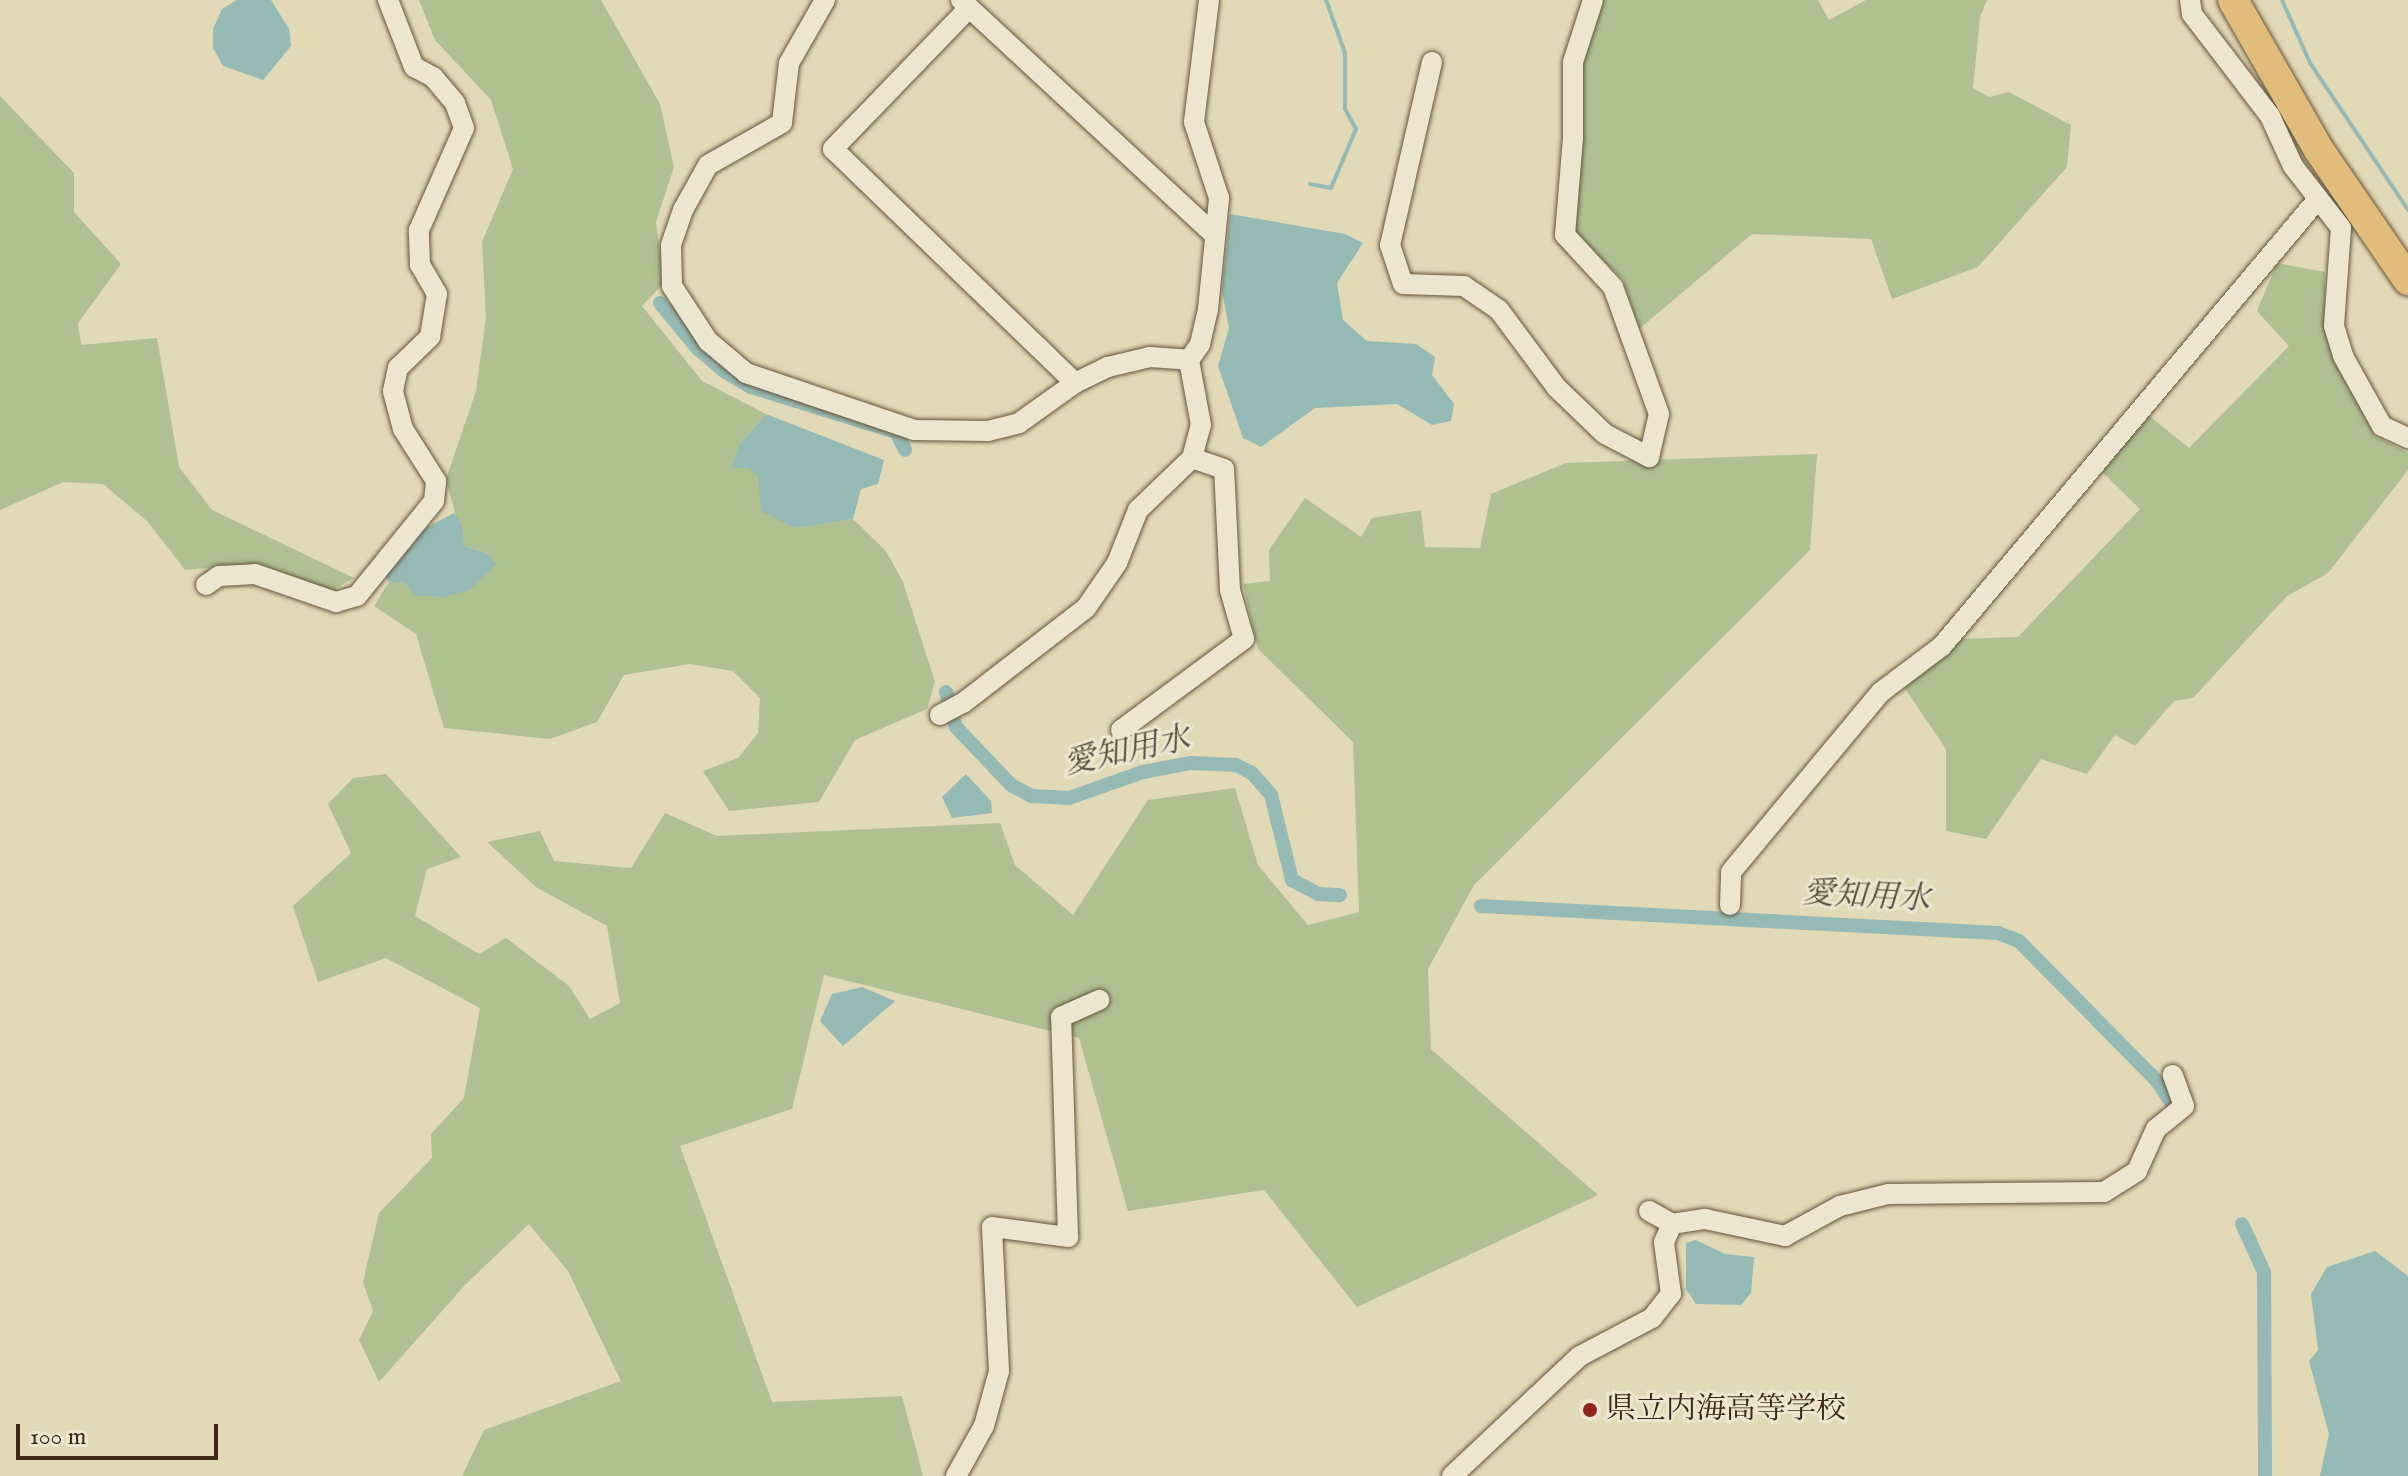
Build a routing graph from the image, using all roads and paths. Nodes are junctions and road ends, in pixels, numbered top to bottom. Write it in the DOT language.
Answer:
graph roads {
  1 [pos="388,0"];
  2 [pos="825,0"];
  3 [pos="1209,0"];
  4 [pos="1593,0"];
  5 [pos="2190,0"];
  6 [pos="2233,0"];
  7 [pos="2255,0"];
  8 [pos="965,4"];
  9 [pos="1432,62"];
  10 [pos="2318,199"];
  11 [pos="1213,233"];
  12 [pos="2408,247"];
  13 [pos="2408,280"];
  14 [pos="1189,360"];
  15 [pos="1075,383"];
  16 [pos="2408,438"];
  17 [pos="1192,458"];
  18 [pos="206,585"];
  19 [pos="940,715"];
  20 [pos="1121,730"];
  21 [pos="1730,905"];
  22 [pos="1099,1000"];
  23 [pos="2173,1075"];
  24 [pos="1649,1211"];
  25 [pos="1672,1224"];
  26 [pos="956,1476"];
  27 [pos="1452,1476"];
  1 -- 18 [label="street"];
  2 -- 15 [label="street"];
  3 -- 11 [label="street"];
  4 -- 9 [label="street"];
  5 -- 10 [label="street"];
  6 -- 13 [label="highway"];
  7 -- 12 [label="highway"];
  8 -- 11 [label="street"];
  8 -- 15 [label="street"];
  10 -- 16 [label="street"];
  10 -- 21 [label="street"];
  11 -- 14 [label="street"];
  14 -- 15 [label="street"];
  14 -- 17 [label="street"];
  17 -- 19 [label="street"];
  17 -- 20 [label="street"];
  22 -- 26 [label="street"];
  23 -- 25 [label="street"];
  24 -- 25 [label="street"];
  25 -- 27 [label="street"];
}
